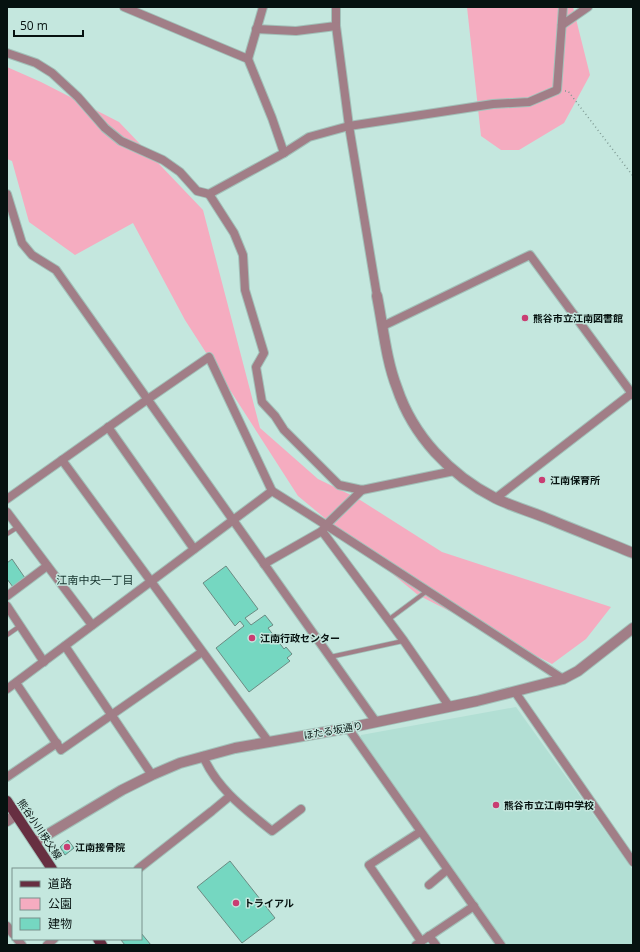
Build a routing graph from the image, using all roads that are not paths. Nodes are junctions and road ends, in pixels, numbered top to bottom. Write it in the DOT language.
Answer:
graph roads {
  1 [pos="124,7"];
  2 [pos="263,7"];
  3 [pos="336,7"];
  4 [pos="563,7"];
  5 [pos="588,7"];
  6 [pos="336,26"];
  7 [pos="562,26"];
  8 [pos="256,30"];
  9 [pos="7,52"];
  10 [pos="248,59"];
  11 [pos="349,126"];
  12 [pos="284,153"];
  13 [pos="7,194"];
  14 [pos="209,194"];
  15 [pos="377,296"];
  16 [pos="383,326"];
  17 [pos="632,394"];
  18 [pos="148,399"];
  19 [pos="108,427"];
  20 [pos="62,460"];
  21 [pos="454,471"];
  22 [pos="362,490"];
  23 [pos="272,491"];
  24 [pos="496,498"];
  25 [pos="7,499"];
  26 [pos="7,512"];
  27 [pos="233,519"];
  28 [pos="18,528"];
  29 [pos="324,528"];
  30 [pos="7,534"];
  31 [pos="194,549"];
  32 [pos="633,553"];
  33 [pos="264,564"];
  34 [pos="47,566"];
  35 [pos="151,581"];
  36 [pos="428,591"];
  37 [pos="7,596"];
  38 [pos="7,606"];
  39 [pos="388,620"];
  40 [pos="92,625"];
  41 [pos="20,626"];
  42 [pos="633,628"];
  43 [pos="7,635"];
  44 [pos="404,641"];
  45 [pos="65,646"];
  46 [pos="202,652"];
  47 [pos="330,657"];
  48 [pos="44,662"];
  49 [pos="563,679"];
  50 [pos="16,683"];
  51 [pos="7,690"];
  52 [pos="514,692"];
  53 [pos="450,706"];
  54 [pos="111,715"];
  55 [pos="376,722"];
  56 [pos="348,728"];
  57 [pos="268,742"];
  58 [pos="56,743"];
  59 [pos="203,756"];
  60 [pos="152,775"];
  61 [pos="7,777"];
  62 [pos="230,796"];
  63 [pos="7,801"];
  64 [pos="302,809"];
  65 [pos="16,815"];
  66 [pos="7,821"];
  67 [pos="420,832"];
  68 [pos="35,842"];
  69 [pos="633,862"];
  70 [pos="51,868"];
  71 [pos="139,868"];
  72 [pos="447,870"];
  73 [pos="429,885"];
  74 [pos="474,906"];
  75 [pos="429,936"];
  76 [pos="419,943"];
  77 [pos="436,945"];
  78 [pos="501,945"];
  1 -- 10 [label="street"];
  2 -- 8 [label="street"];
  3 -- 6 [label="street"];
  4 -- 7 [label="street"];
  5 -- 7 [label="street"];
  6 -- 8 [label="street"];
  6 -- 11 [label="street"];
  7 -- 11 [label="street"];
  8 -- 10 [label="street"];
  9 -- 14 [label="street"];
  10 -- 12 [label="street"];
  11 -- 12 [label="street"];
  11 -- 15 [label="street"];
  12 -- 14 [label="street"];
  13 -- 18 [label="street"];
  14 -- 22 [label="street"];
  15 -- 16 [label="street"];
  16 -- 17 [label="street"];
  16 -- 21 [label="street"];
  17 -- 24 [label="street"];
  18 -- 19 [label="street"];
  18 -- 23 [label="street"];
  18 -- 27 [label="street"];
  19 -- 20 [label="street"];
  19 -- 31 [label="street"];
  20 -- 25 [label="street"];
  20 -- 35 [label="street"];
  21 -- 22 [label="street"];
  21 -- 24 [label="street"];
  22 -- 29 [label="street"];
  23 -- 27 [label="street"];
  23 -- 29 [label="street"];
  24 -- 32 [label="street"];
  26 -- 28 [label="street"];
  27 -- 31 [label="street"];
  27 -- 33 [label="street"];
  28 -- 30 [label="lane"];
  28 -- 34 [label="street"];
  29 -- 33 [label="street"];
  29 -- 36 [label="street"];
  29 -- 39 [label="street"];
  31 -- 35 [label="street"];
  33 -- 47 [label="street"];
  34 -- 37 [label="street"];
  34 -- 40 [label="street"];
  35 -- 40 [label="street"];
  35 -- 46 [label="street"];
  36 -- 39 [label="lane"];
  36 -- 49 [label="street"];
  38 -- 41 [label="street"];
  39 -- 44 [label="street"];
  40 -- 45 [label="street"];
  41 -- 43 [label="lane"];
  41 -- 48 [label="street"];
  42 -- 49 [label="street, ほたる坂通り"];
  44 -- 47 [label="lane"];
  44 -- 53 [label="street"];
  45 -- 48 [label="street"];
  45 -- 54 [label="street"];
  46 -- 54 [label="street"];
  46 -- 57 [label="street"];
  47 -- 55 [label="street"];
  48 -- 50 [label="street"];
  49 -- 52 [label="street, ほたる坂通り"];
  50 -- 51 [label="street"];
  50 -- 58 [label="street"];
  52 -- 53 [label="street, ほたる坂通り"];
  52 -- 69 [label="street"];
  53 -- 55 [label="street, ほたる坂通り"];
  54 -- 58 [label="street"];
  54 -- 60 [label="street"];
  55 -- 56 [label="street, ほたる坂通り"];
  56 -- 57 [label="street, ほたる坂通り"];
  56 -- 67 [label="street"];
  57 -- 59 [label="street, ほたる坂通り"];
  58 -- 61 [label="street"];
  59 -- 60 [label="street, ほたる坂通り"];
  59 -- 62 [label="street"];
  60 -- 68 [label="street, ほたる坂通り"];
  62 -- 64 [label="street"];
  62 -- 71 [label="street"];
  63 -- 65 [label="main road, 熊谷小川秩父線"];
  65 -- 66 [label="street"];
  65 -- 68 [label="main road, 熊谷小川秩父線"];
  67 -- 72 [label="street"];
  67 -- 76 [label="street"];
  68 -- 70 [label="main road, 熊谷小川秩父線"];
  72 -- 73 [label="street"];
  72 -- 74 [label="street"];
  74 -- 75 [label="street"];
  74 -- 78 [label="street"];
  75 -- 76 [label="street"];
  75 -- 77 [label="street"];
}
